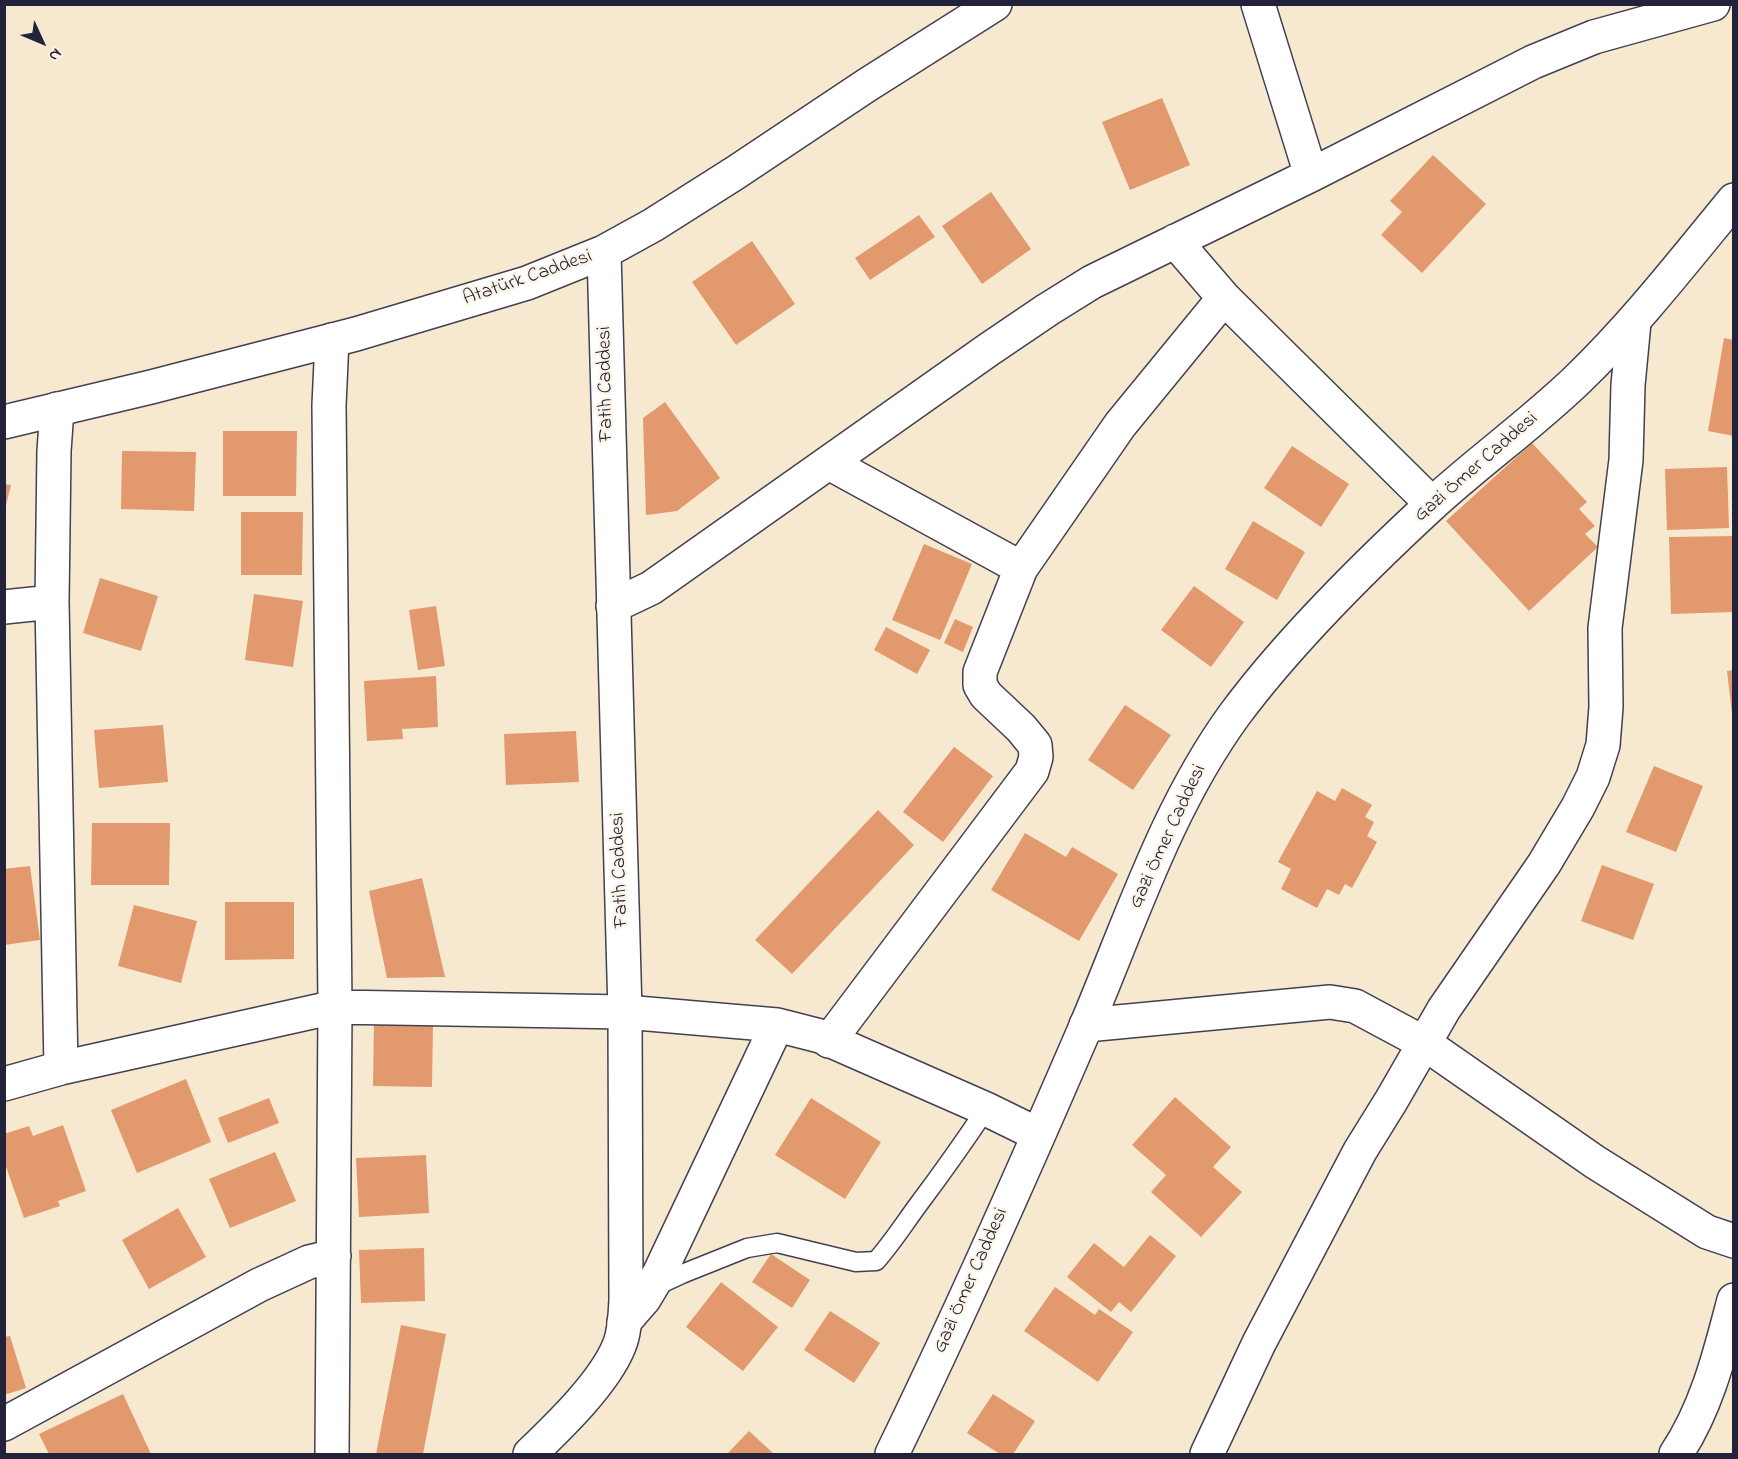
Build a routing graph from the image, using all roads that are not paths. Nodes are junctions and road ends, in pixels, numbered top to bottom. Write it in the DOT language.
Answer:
graph roads {
  1 [pos="995,4"];
  2 [pos="1258,4"];
  3 [pos="1713,4"];
  4 [pos="1311,175"];
  5 [pos="1734,200"];
  6 [pos="1175,241"];
  7 [pos="604,252"];
  8 [pos="1224,298"];
  9 [pos="1634,321"];
  10 [pos="332,340"];
  11 [pos="57,409"];
  12 [pos="4,422"];
  13 [pos="829,462"];
  14 [pos="1432,504"];
  15 [pos="1021,568"];
  16 [pos="52,602"];
  17 [pos="613,606"];
  18 [pos="4,607"];
  19 [pos="335,1007"];
  20 [pos="625,1012"];
  21 [pos="777,1025"];
  22 [pos="1086,1025"];
  23 [pos="829,1041"];
  24 [pos="1424,1043"];
  25 [pos="61,1068"];
  26 [pos="4,1084"];
  27 [pos="986,1109"];
  28 [pos="1038,1134"];
  29 [pos="1734,1241"];
  30 [pos="334,1256"];
  31 [pos="651,1288"];
  32 [pos="1734,1300"];
  33 [pos="624,1322"];
  34 [pos="4,1424"];
  35 [pos="332,1455"];
  36 [pos="531,1455"];
  37 [pos="892,1455"];
  38 [pos="1207,1455"];
  39 [pos="1676,1455"];
  1 -- 7 [label="street, Atatürk Caddesi"];
  2 -- 4 [label="street"];
  3 -- 4 [label="street"];
  4 -- 6 [label="street"];
  5 -- 9 [label="street, Gazi Ömer Caddesi"];
  6 -- 8 [label="street"];
  6 -- 13 [label="street"];
  7 -- 10 [label="street, Atatürk Caddesi"];
  7 -- 17 [label="street, Fatih Caddesi"];
  8 -- 14 [label="street"];
  8 -- 15 [label="street"];
  9 -- 14 [label="street, Gazi Ömer Caddesi"];
  9 -- 24 [label="street"];
  10 -- 11 [label="street, Atatürk Caddesi"];
  10 -- 19 [label="street"];
  11 -- 12 [label="street, Atatürk Caddesi"];
  11 -- 16 [label="street"];
  13 -- 15 [label="street"];
  13 -- 17 [label="street"];
  14 -- 22 [label="street, Gazi Ömer Caddesi"];
  15 -- 23 [label="street"];
  16 -- 18 [label="street"];
  16 -- 25 [label="street"];
  17 -- 20 [label="street, Fatih Caddesi"];
  19 -- 20 [label="street"];
  19 -- 25 [label="street"];
  19 -- 30 [label="street"];
  20 -- 21 [label="street"];
  20 -- 33 [label="street, Fatih Caddesi"];
  21 -- 23 [label="street"];
  21 -- 31 [label="street"];
  22 -- 24 [label="street"];
  22 -- 28 [label="street, Gazi Ömer Caddesi"];
  23 -- 27 [label="street"];
  24 -- 29 [label="street"];
  24 -- 38 [label="street"];
  25 -- 26 [label="street"];
  27 -- 28 [label="street"];
  27 -- 31 [label="lane"];
  28 -- 37 [label="street, Gazi Ömer Caddesi"];
  30 -- 34 [label="street"];
  30 -- 35 [label="street"];
  31 -- 33 [label="street"];
  32 -- 39 [label="street"];
  33 -- 36 [label="street, Fatih Caddesi"];
}
